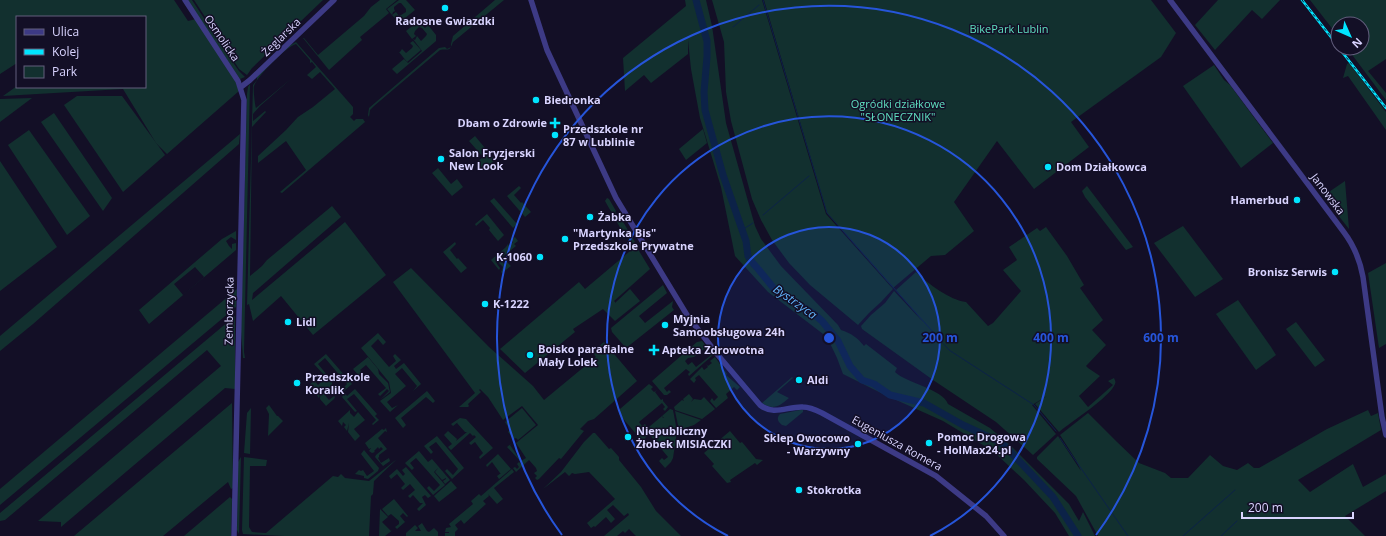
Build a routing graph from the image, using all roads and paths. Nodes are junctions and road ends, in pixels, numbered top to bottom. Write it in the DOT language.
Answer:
graph roads {
  1 [pos="185,0"];
  2 [pos="334,0"];
  3 [pos="531,0"];
  4 [pos="1170,0"];
  5 [pos="241,87"];
  6 [pos="1386,435"];
  7 [pos="234,536"];
  8 [pos="1004,536"];
  1 -- 5 [label="street, Osmolicka"];
  2 -- 5 [label="street, Żeglarska"];
  3 -- 8 [label="street, Eugeniusza Romera"];
  4 -- 6 [label="street, Janowska"];
  5 -- 7 [label="street, Zemborzycka"];
}
